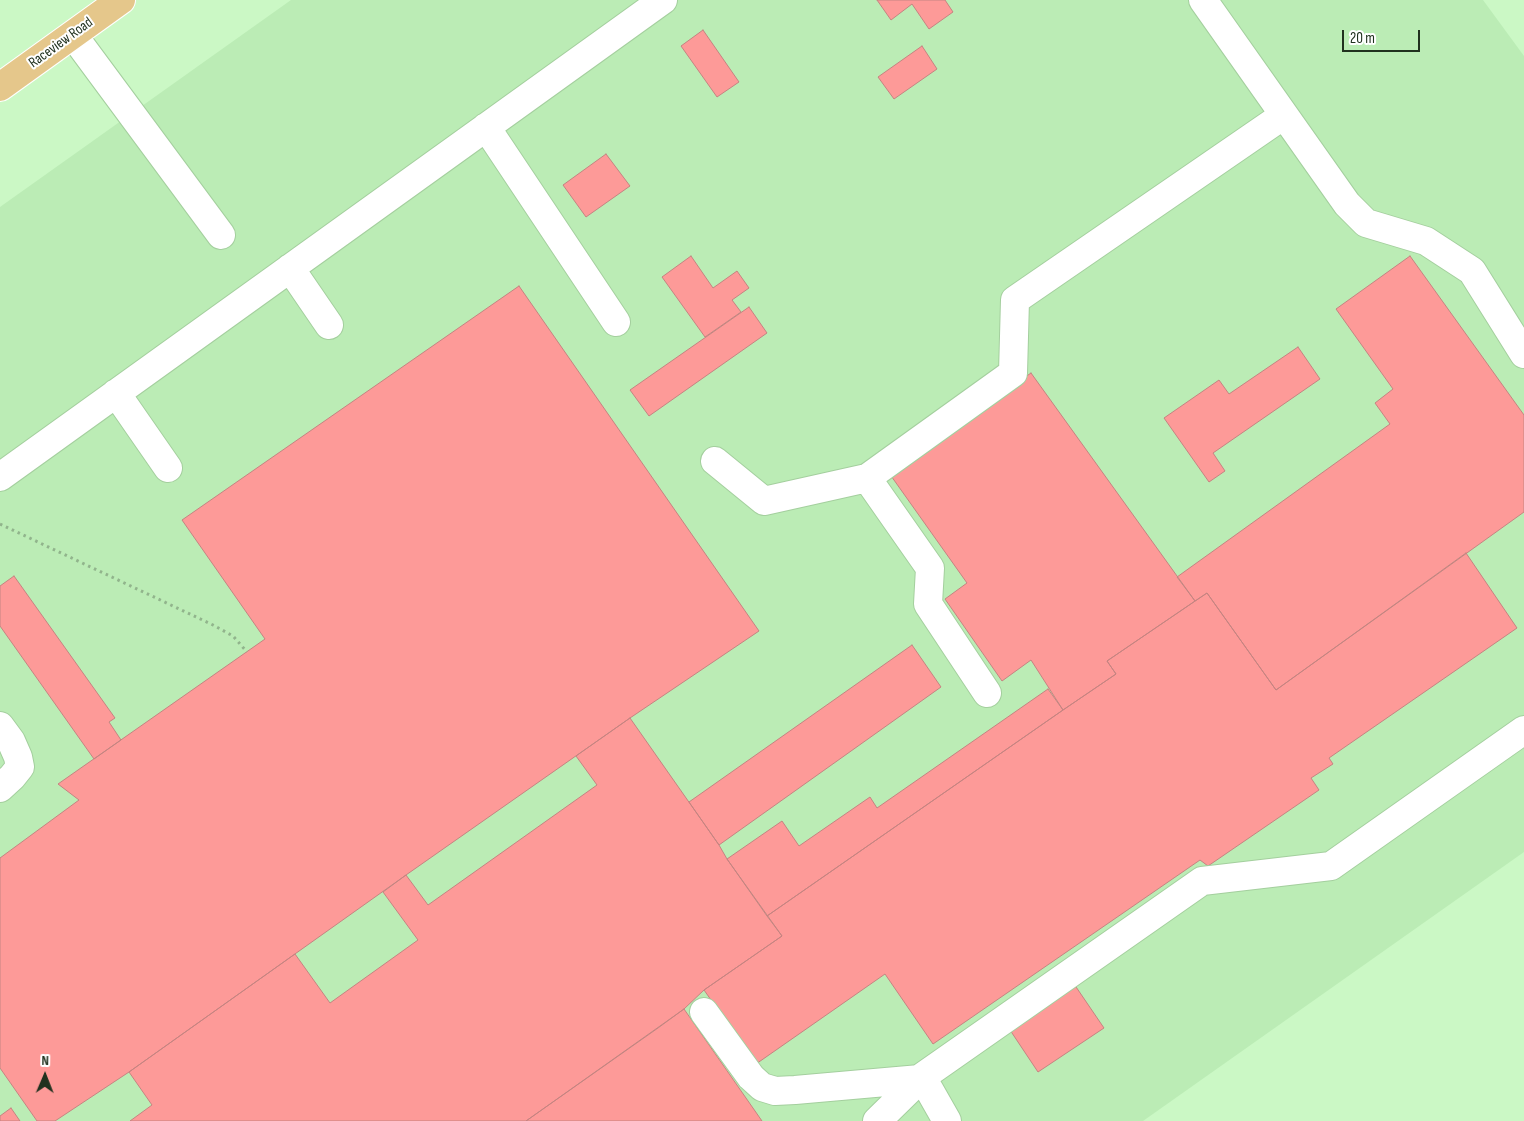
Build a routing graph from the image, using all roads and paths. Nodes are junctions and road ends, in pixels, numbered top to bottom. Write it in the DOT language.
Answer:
graph roads {
  1 [pos="121,0"];
  2 [pos="662,0"];
  3 [pos="1202,0"];
  4 [pos="73,34"];
  5 [pos="0,87"];
  6 [pos="1284,115"];
  7 [pos="486,127"];
  8 [pos="221,235"];
  9 [pos="290,268"];
  10 [pos="616,322"];
  11 [pos="329,325"];
  12 [pos="1524,354"];
  13 [pos="116,393"];
  14 [pos="716,462"];
  15 [pos="168,468"];
  16 [pos="0,477"];
  17 [pos="867,478"];
  18 [pos="0,524"];
  19 [pos="247,652"];
  20 [pos="986,693"];
  21 [pos="0,726"];
  22 [pos="1524,730"];
  23 [pos="0,788"];
  24 [pos="704,1012"];
  25 [pos="921,1078"];
  26 [pos="877,1121"];
  27 [pos="947,1121"];
  1 -- 4 [label="main road, Raceview Road"];
  2 -- 7 [label="lane"];
  3 -- 6 [label="lane"];
  4 -- 5 [label="main road, Raceview Road"];
  4 -- 8 [label="lane"];
  6 -- 12 [label="lane"];
  6 -- 17 [label="lane"];
  7 -- 9 [label="lane"];
  7 -- 10 [label="lane"];
  9 -- 11 [label="lane"];
  9 -- 13 [label="lane"];
  13 -- 15 [label="lane"];
  13 -- 16 [label="lane"];
  14 -- 17 [label="lane"];
  17 -- 20 [label="lane"];
  18 -- 19 [label="path"];
  21 -- 23 [label="lane"];
  22 -- 25 [label="lane"];
  24 -- 25 [label="lane"];
  25 -- 26 [label="lane"];
  25 -- 27 [label="lane"];
}
